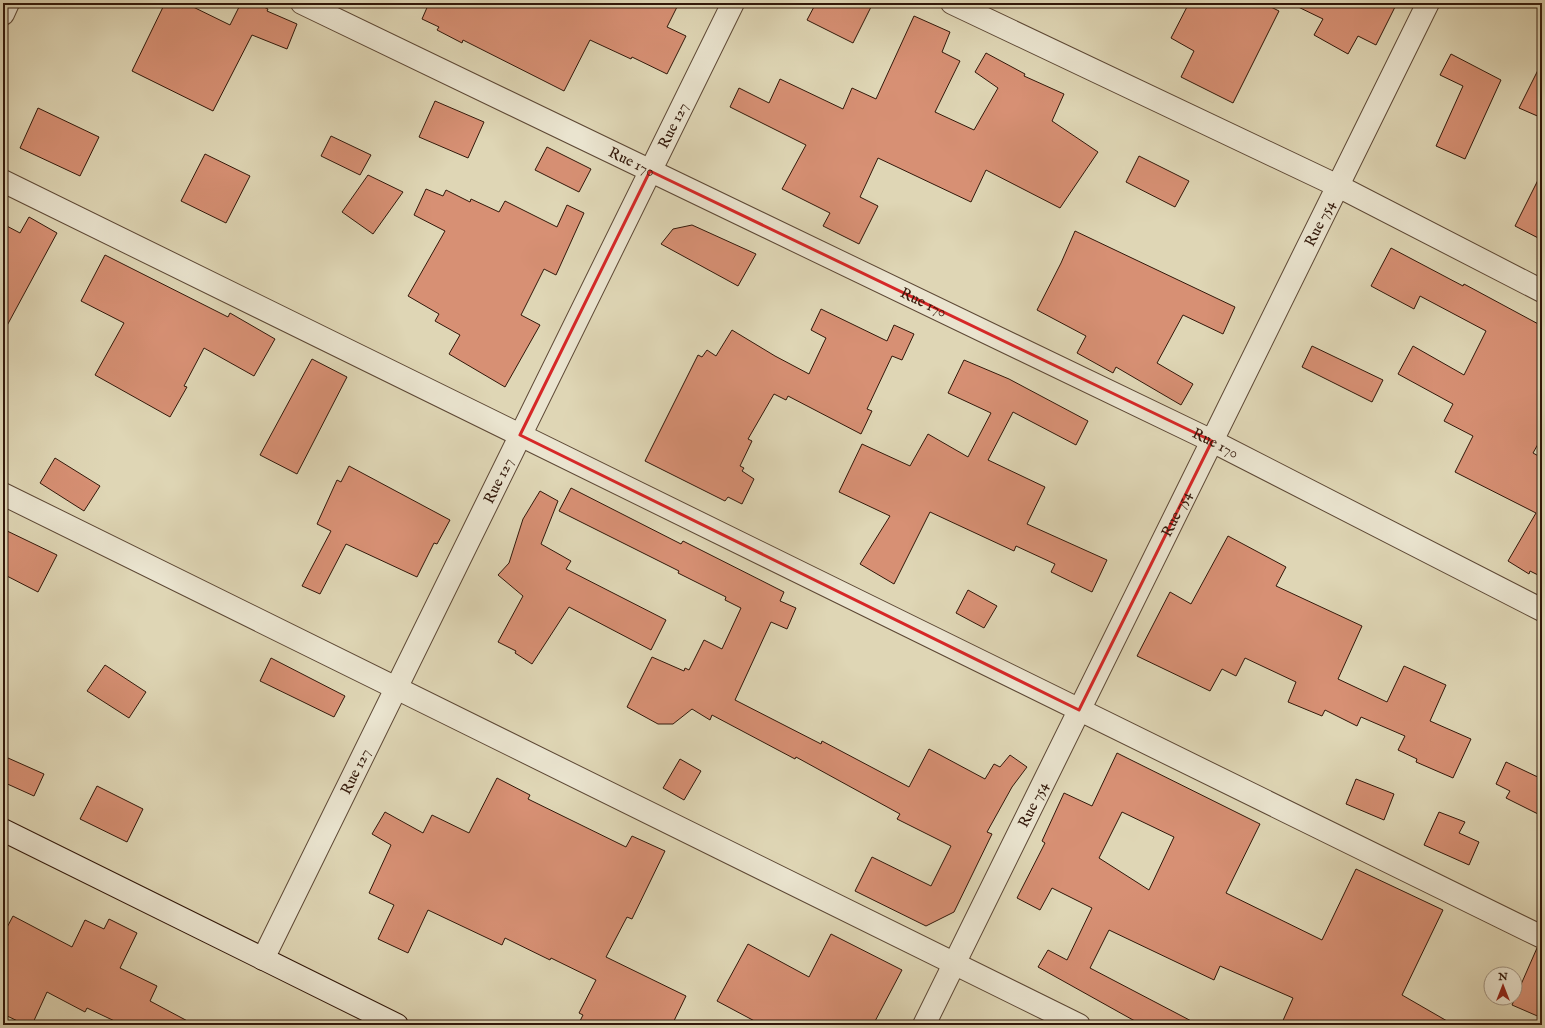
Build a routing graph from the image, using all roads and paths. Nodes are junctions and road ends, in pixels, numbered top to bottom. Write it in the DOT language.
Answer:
graph roads {
  1 [pos="8,3"];
  2 [pos="302,3"];
  3 [pos="733,3"];
  4 [pos="952,3"];
  5 [pos="1428,3"];
  6 [pos="3,14"];
  7 [pos="650,171"];
  8 [pos="3,181"];
  9 [pos="1338,186"];
  10 [pos="1542,291"];
  11 [pos="520,435"];
  12 [pos="1212,440"];
  13 [pos="3,494"];
  14 [pos="1542,610"];
  15 [pos="397,688"];
  16 [pos="1080,710"];
  17 [pos="3,830"];
  18 [pos="1542,937"];
  19 [pos="263,959"];
  20 [pos="954,964"];
  21 [pos="397,1025"];
  22 [pos="924,1025"];
  23 [pos="1079,1025"];
  1 -- 6 [label="street"];
  2 -- 7 [label="street, Rue 170"];
  3 -- 7 [label="street, Rue 127"];
  4 -- 9 [label="street"];
  5 -- 9 [label="street, Rue 754"];
  7 -- 11 [label="street, Rue 127"];
  7 -- 12 [label="street, Rue 170"];
  8 -- 11 [label="street"];
  9 -- 10 [label="street"];
  9 -- 12 [label="street, Rue 754"];
  11 -- 15 [label="street, Rue 127"];
  11 -- 16 [label="street"];
  12 -- 14 [label="street, Rue 170"];
  12 -- 16 [label="street, Rue 754"];
  13 -- 15 [label="street"];
  15 -- 19 [label="street, Rue 127"];
  15 -- 20 [label="street"];
  16 -- 18 [label="street"];
  16 -- 20 [label="street, Rue 754"];
  17 -- 19 [label="street"];
  19 -- 21 [label="street"];
  20 -- 22 [label="street, Rue 754"];
  20 -- 23 [label="street"];
}
